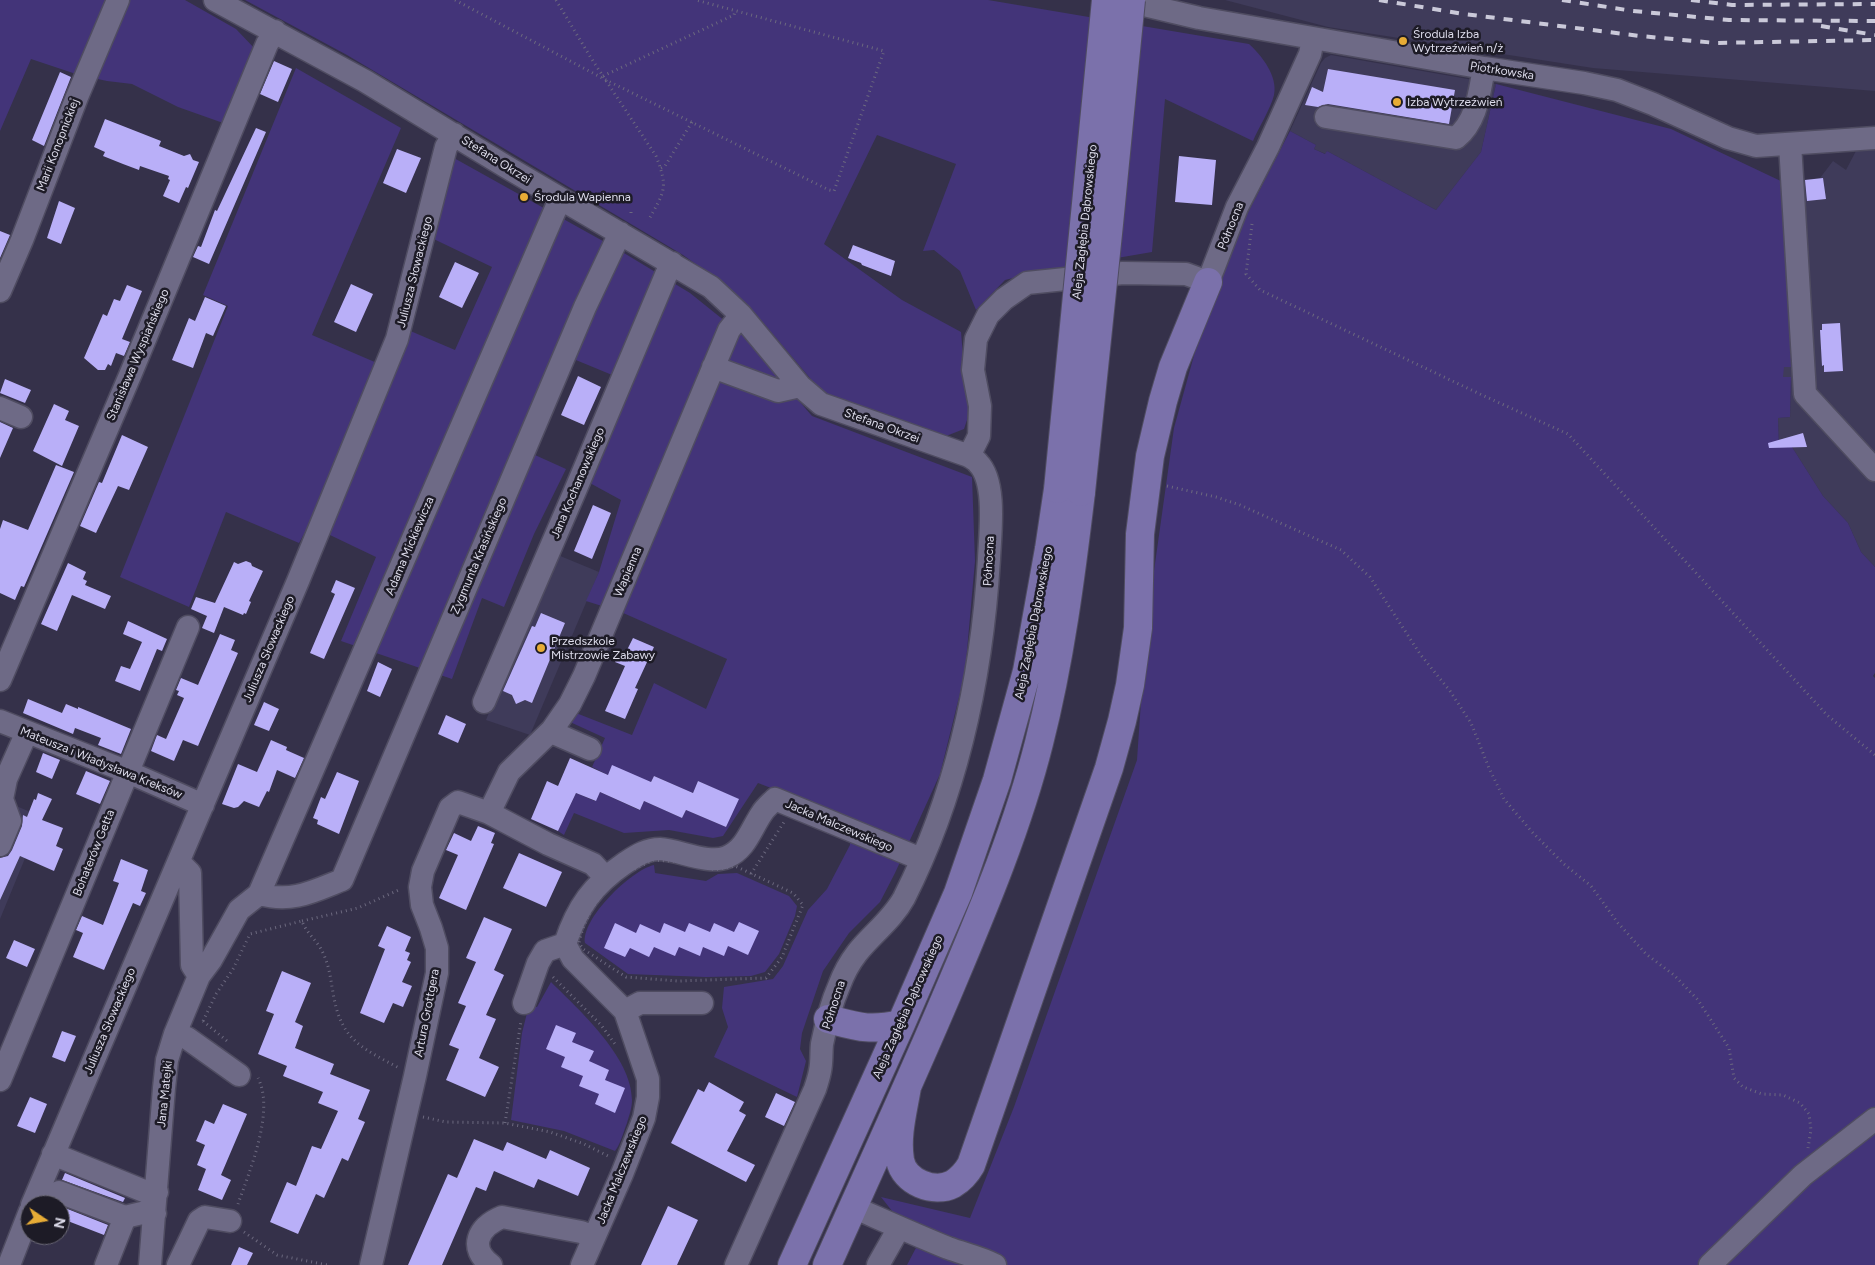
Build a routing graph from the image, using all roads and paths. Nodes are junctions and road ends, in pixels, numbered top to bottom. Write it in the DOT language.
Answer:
graph roads {
  1 [pos="118,0"];
  2 [pos="215,0"];
  3 [pos="455,0"];
  4 [pos="556,0"];
  5 [pos="696,0"];
  6 [pos="1106,0"];
  7 [pos="1123,0"];
  8 [pos="1130,0"];
  9 [pos="735,10"];
  10 [pos="275,31"];
  11 [pos="1313,39"];
  12 [pos="1484,68"];
  13 [pos="605,78"];
  14 [pos="1326,117"];
  15 [pos="692,122"];
  16 [pos="454,134"];
  17 [pos="1875,138"];
  18 [pos="1790,144"];
  19 [pos="661,168"];
  20 [pos="560,199"];
  21 [pos="1237,207"];
  22 [pos="648,221"];
  23 [pos="620,233"];
  24 [pos="672,264"];
  25 [pos="1208,282"];
  26 [pos="0,291"];
  27 [pos="741,315"];
  28 [pos="713,367"];
  29 [pos="800,386"];
  30 [pos="0,408"];
  31 [pos="21,416"];
  32 [pos="969,456"];
  33 [pos="1875,470"];
  34 [pos="1167,486"];
  35 [pos="1069,490"];
  36 [pos="188,627"];
  37 [pos="0,680"];
  38 [pos="484,702"];
  39 [pos="0,721"];
  40 [pos="552,730"];
  41 [pos="27,732"];
  42 [pos="590,748"];
  43 [pos="1875,755"];
  44 [pos="128,772"];
  45 [pos="202,805"];
  46 [pos="489,813"];
  47 [pos="784,821"];
  48 [pos="0,845"];
  49 [pos="921,859"];
  50 [pos="178,865"];
  51 [pos="751,874"];
  52 [pos="605,877"];
  53 [pos="405,887"];
  54 [pos="259,894"];
  55 [pos="302,921"];
  56 [pos="565,944"];
  57 [pos="199,976"];
  58 [pos="561,986"];
  59 [pos="702,1003"];
  60 [pos="625,1011"];
  61 [pos="522,1013"];
  62 [pos="828,1019"];
  63 [pos="203,1021"];
  64 [pos="901,1024"];
  65 [pos="175,1034"];
  66 [pos="195,1043"];
  67 [pos="230,1043"];
  68 [pos="620,1051"];
  69 [pos="249,1076"];
  70 [pos="415,1076"];
  71 [pos="0,1080"];
  72 [pos="907,1087"];
  73 [pos="406,1113"];
  74 [pos="1875,1119"];
  75 [pos="505,1122"];
  76 [pos="53,1154"];
  77 [pos="618,1160"];
  78 [pos="1803,1175"];
  79 [pos="59,1192"];
  80 [pos="36,1195"];
  81 [pos="156,1202"];
  82 [pos="853,1207"];
  83 [pos="125,1217"];
  84 [pos="230,1221"];
  85 [pos="899,1228"];
  86 [pos="20,1237"];
  87 [pos="594,1237"];
  88 [pos="9,1265"];
  89 [pos="106,1265"];
  90 [pos="150,1265"];
  91 [pos="178,1265"];
  92 [pos="327,1265"];
  93 [pos="371,1265"];
  94 [pos="491,1265"];
  95 [pos="582,1265"];
  96 [pos="736,1265"];
  97 [pos="792,1265"];
  98 [pos="827,1265"];
  99 [pos="878,1265"];
  100 [pos="995,1265"];
  101 [pos="1710,1265"];
  1 -- 26 [label="street, Marii Konopnickiej"];
  2 -- 10 [label="street, Stefana Okrzei"];
  3 -- 13 [label="path"];
  4 -- 13 [label="path"];
  5 -- 9 [label="path"];
  6 -- 35 [label="main road, Aleja Zagłębia Dąbrowskiego, bridge"];
  7 -- 11 [label="street, Piotrkowska"];
  8 -- 35 [label="main road, Aleja Zagłębia Dąbrowskiego, bridge"];
  9 -- 13 [label="path"];
  9 -- 15 [label="path"];
  10 -- 16 [label="street, Stefana Okrzei"];
  10 -- 37 [label="street, Stanisława Wyspiańskiego"];
  11 -- 12 [label="street, Piotrkowska"];
  11 -- 21 [label="street, Północna"];
  12 -- 14 [label="street"];
  12 -- 18 [label="street, Piotrkowska"];
  13 -- 15 [label="path"];
  13 -- 19 [label="path"];
  15 -- 19 [label="path"];
  16 -- 20 [label="street, Stefana Okrzei"];
  16 -- 45 [label="street, Juliusza Słowackiego"];
  17 -- 18 [label="street, Piotrkowska"];
  18 -- 33 [label="street"];
  19 -- 22 [label="path"];
  20 -- 23 [label="street, Stefana Okrzei"];
  20 -- 54 [label="street, Adama Mickiewicza"];
  21 -- 25 [label="street, Północna"];
  21 -- 43 [label="path"];
  23 -- 24 [label="street, Stefana Okrzei"];
  23 -- 54 [label="street, Zygmunta Krasińskiego"];
  24 -- 27 [label="street, Stefana Okrzei"];
  24 -- 38 [label="street, Jana Kochanowskiego"];
  25 -- 32 [label="street"];
  25 -- 72 [label="main road"];
  27 -- 28 [label="street, Wapienna"];
  27 -- 29 [label="street, Stefana Okrzei"];
  28 -- 29 [label="street"];
  28 -- 40 [label="street, Wapienna"];
  29 -- 32 [label="street, Stefana Okrzei"];
  30 -- 31 [label="street"];
  32 -- 49 [label="street, Północna"];
  34 -- 78 [label="path"];
  35 -- 64 [label="main road, Aleja Zagłębia Dąbrowskiego"];
  35 -- 72 [label="main road, Aleja Zagłębia Dąbrowskiego"];
  36 -- 44 [label="street, Bohaterów Getta"];
  39 -- 41 [label="street, Mateusza i Władysława Kreksów"];
  40 -- 42 [label="street"];
  40 -- 46 [label="street, Wapienna"];
  41 -- 44 [label="street, Mateusza i Władysława Kreksów"];
  41 -- 48 [label="street"];
  44 -- 45 [label="street, Mateusza i Władysława Kreksów"];
  44 -- 71 [label="street, Bohaterów Getta"];
  45 -- 50 [label="street, Juliusza Słowackiego"];
  46 -- 52 [label="street"];
  46 -- 70 [label="street, Artura Grottgera"];
  47 -- 51 [label="path"];
  49 -- 52 [label="street, Jacka Malczewskiego"];
  49 -- 62 [label="street, Północna"];
  50 -- 57 [label="street"];
  50 -- 76 [label="street, Juliusza Słowackiego"];
  51 -- 51 [label="path"];
  52 -- 56 [label="street, Jacka Malczewskiego"];
  53 -- 55 [label="path"];
  54 -- 57 [label="street, Jana Matejki"];
  55 -- 63 [label="path"];
  55 -- 70 [label="path"];
  56 -- 60 [label="street, Jacka Malczewskiego"];
  56 -- 61 [label="street"];
  57 -- 65 [label="street, Jana Matejki"];
  58 -- 68 [label="path"];
  59 -- 60 [label="street"];
  60 -- 87 [label="street, Jacka Malczewskiego"];
  61 -- 75 [label="path"];
  62 -- 64 [label="main road"];
  62 -- 96 [label="street, Północna"];
  63 -- 66 [label="path"];
  63 -- 67 [label="path"];
  64 -- 97 [label="main road, Aleja Zagłębia Dąbrowskiego"];
  65 -- 66 [label="street"];
  65 -- 81 [label="street, Jana Matejki"];
  66 -- 69 [label="street"];
  69 -- 84 [label="path"];
  70 -- 73 [label="street, Artura Grottgera"];
  72 -- 82 [label="main road, Aleja Zagłębia Dąbrowskiego"];
  73 -- 75 [label="path"];
  73 -- 93 [label="street, Artura Grottgera"];
  74 -- 78 [label="street"];
  75 -- 77 [label="path"];
  76 -- 80 [label="street, Juliusza Słowackiego"];
  76 -- 81 [label="street"];
  78 -- 101 [label="street"];
  79 -- 83 [label="street"];
  81 -- 83 [label="street"];
  81 -- 90 [label="street, Jana Matejki"];
  82 -- 85 [label="street"];
  82 -- 98 [label="main road, Aleja Zagłębia Dąbrowskiego"];
  83 -- 89 [label="street"];
  84 -- 91 [label="street"];
  84 -- 92 [label="path"];
  85 -- 99 [label="street"];
  85 -- 100 [label="street"];
  86 -- 88 [label="street"];
  87 -- 94 [label="street"];
  87 -- 95 [label="street, Jacka Malczewskiego"];
}
